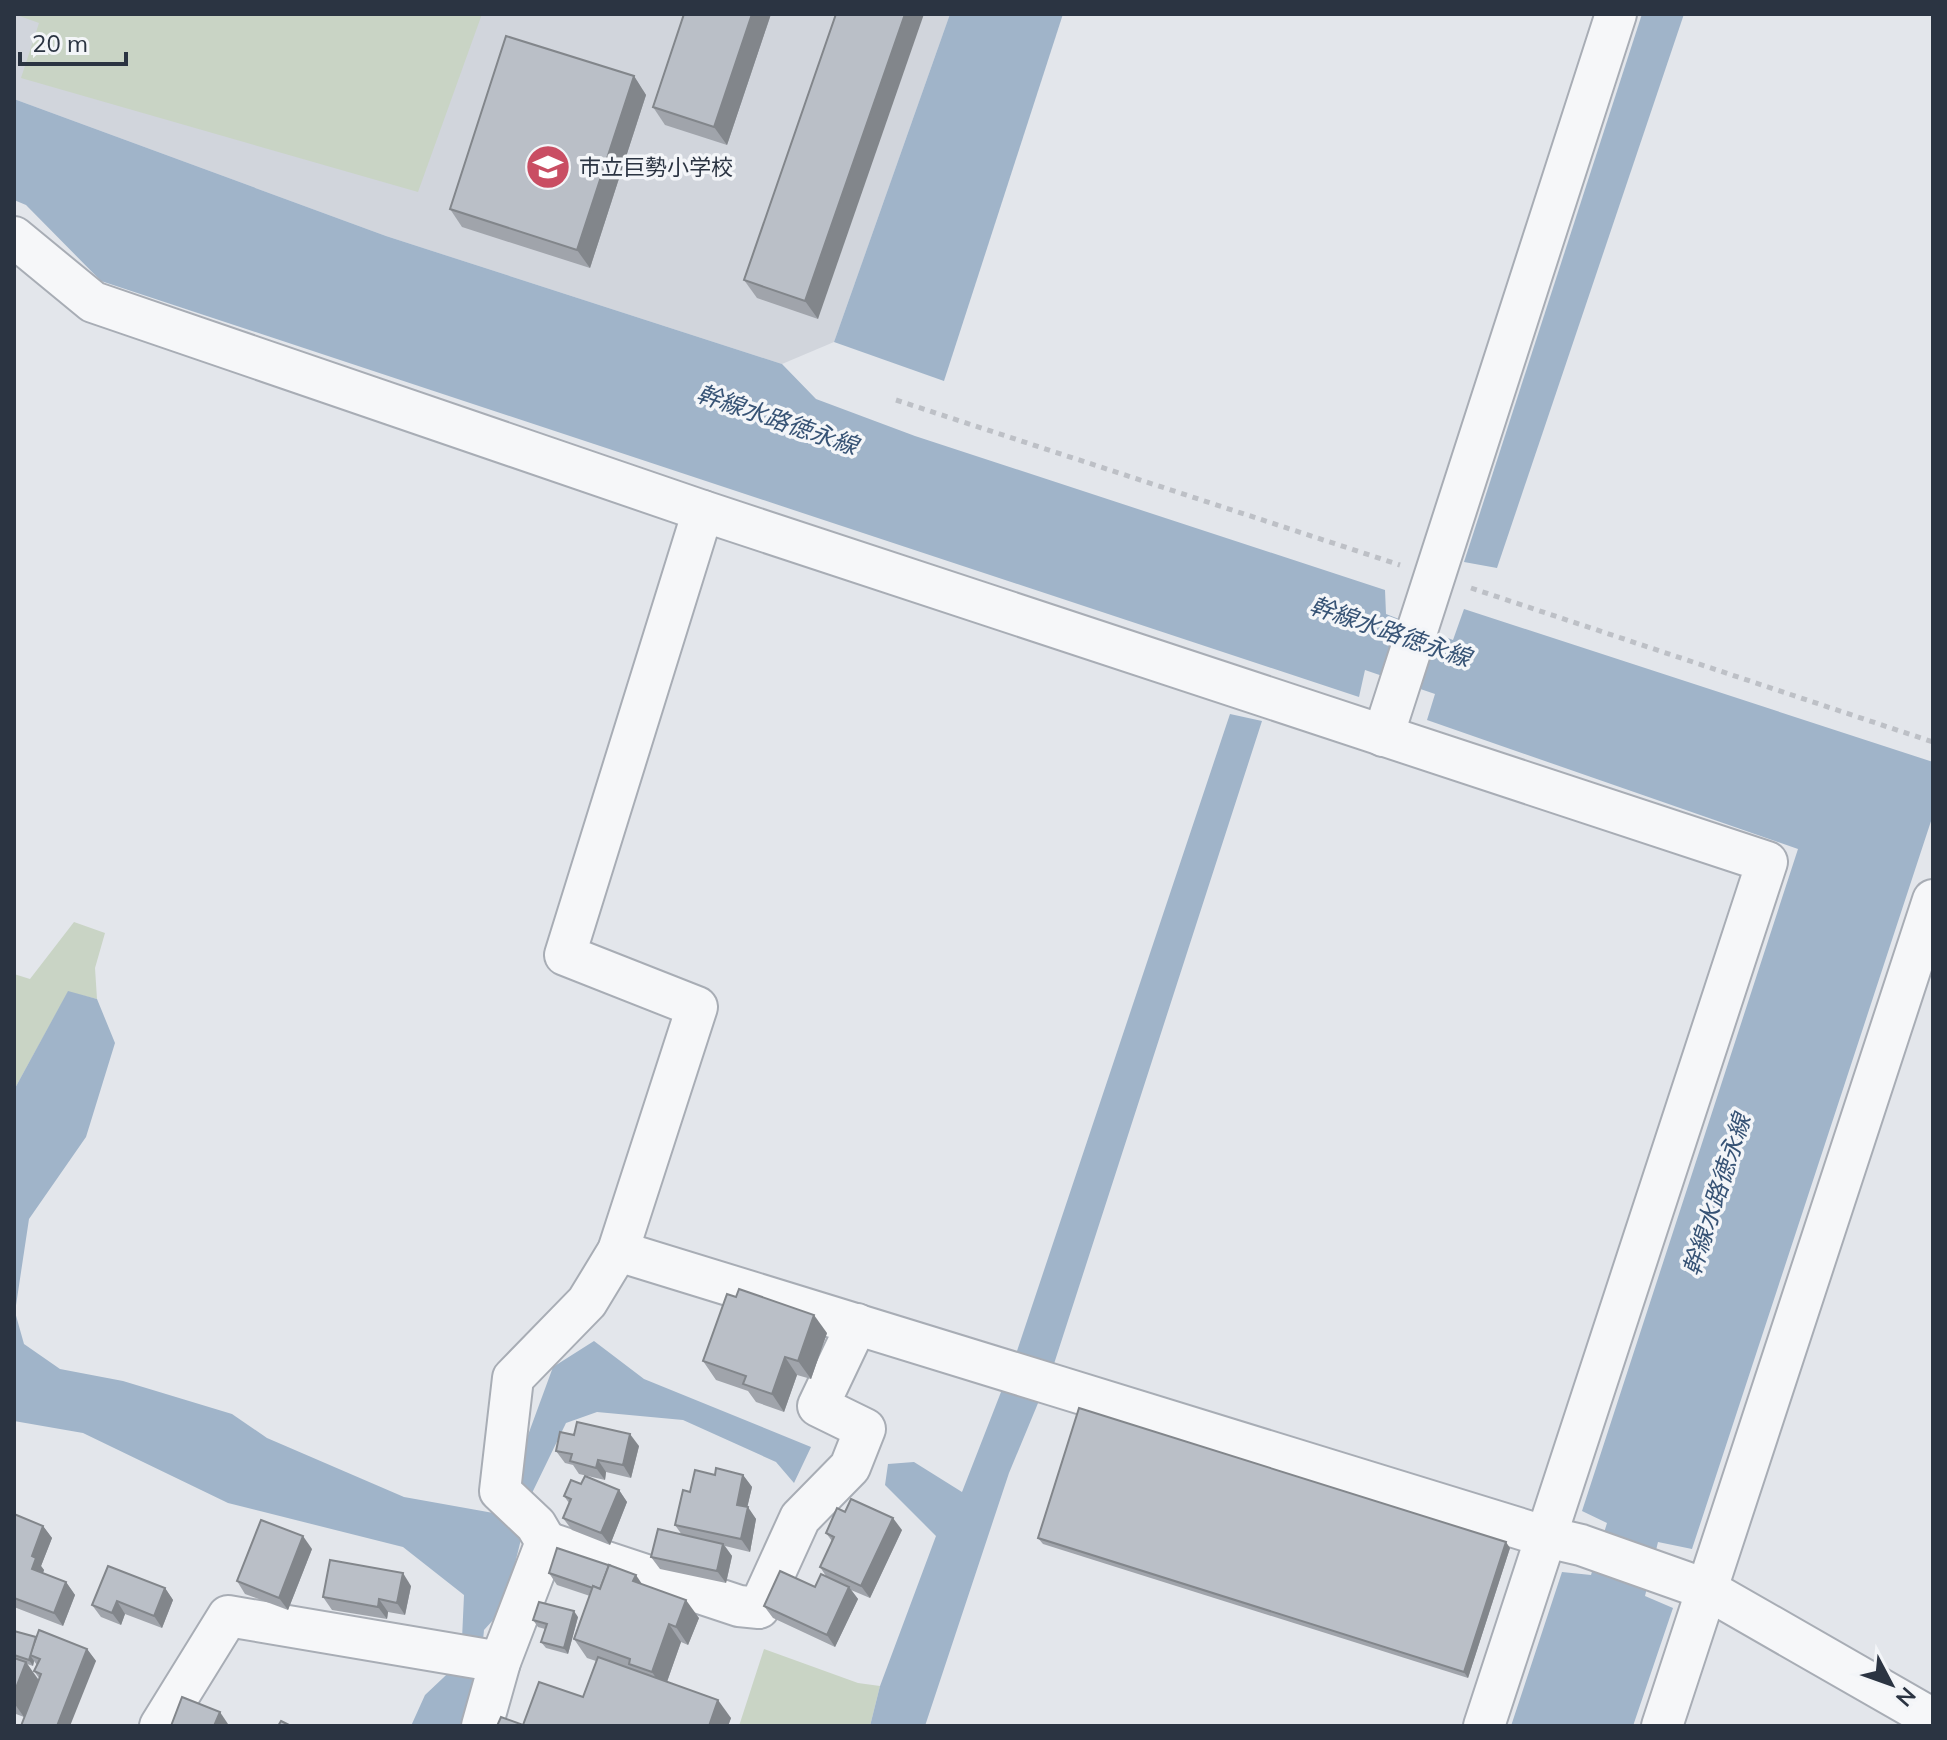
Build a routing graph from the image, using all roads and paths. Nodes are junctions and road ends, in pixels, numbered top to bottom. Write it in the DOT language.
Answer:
graph roads {
  1 [pos="1616,14"];
  2 [pos="14,237"];
  3 [pos="896,400"];
  4 [pos="703,511"];
  5 [pos="1433,575"];
  6 [pos="1383,736"];
  7 [pos="1933,742"];
  8 [pos="1933,900"];
  9 [pos="618,1251"];
  10 [pos="857,1324"];
  11 [pos="541,1534"];
  12 [pos="1564,1541"];
  13 [pos="1696,1586"];
  14 [pos="500,1662"];
  15 [pos="1933,1719"];
  16 [pos="160,1726"];
  17 [pos="482,1726"];
  18 [pos="1484,1726"];
  19 [pos="1662,1726"];
  1 -- 5 [label="street"];
  2 -- 4 [label="street"];
  3 -- 5 [label="path"];
  4 -- 6 [label="street"];
  4 -- 9 [label="street"];
  5 -- 6 [label="street"];
  5 -- 7 [label="path"];
  6 -- 12 [label="street"];
  8 -- 13 [label="street"];
  9 -- 10 [label="street"];
  9 -- 11 [label="street"];
  10 -- 11 [label="street"];
  10 -- 12 [label="street"];
  11 -- 14 [label="street"];
  12 -- 13 [label="street"];
  12 -- 18 [label="street"];
  13 -- 15 [label="street"];
  13 -- 19 [label="street"];
  14 -- 16 [label="street"];
  14 -- 17 [label="street"];
}
